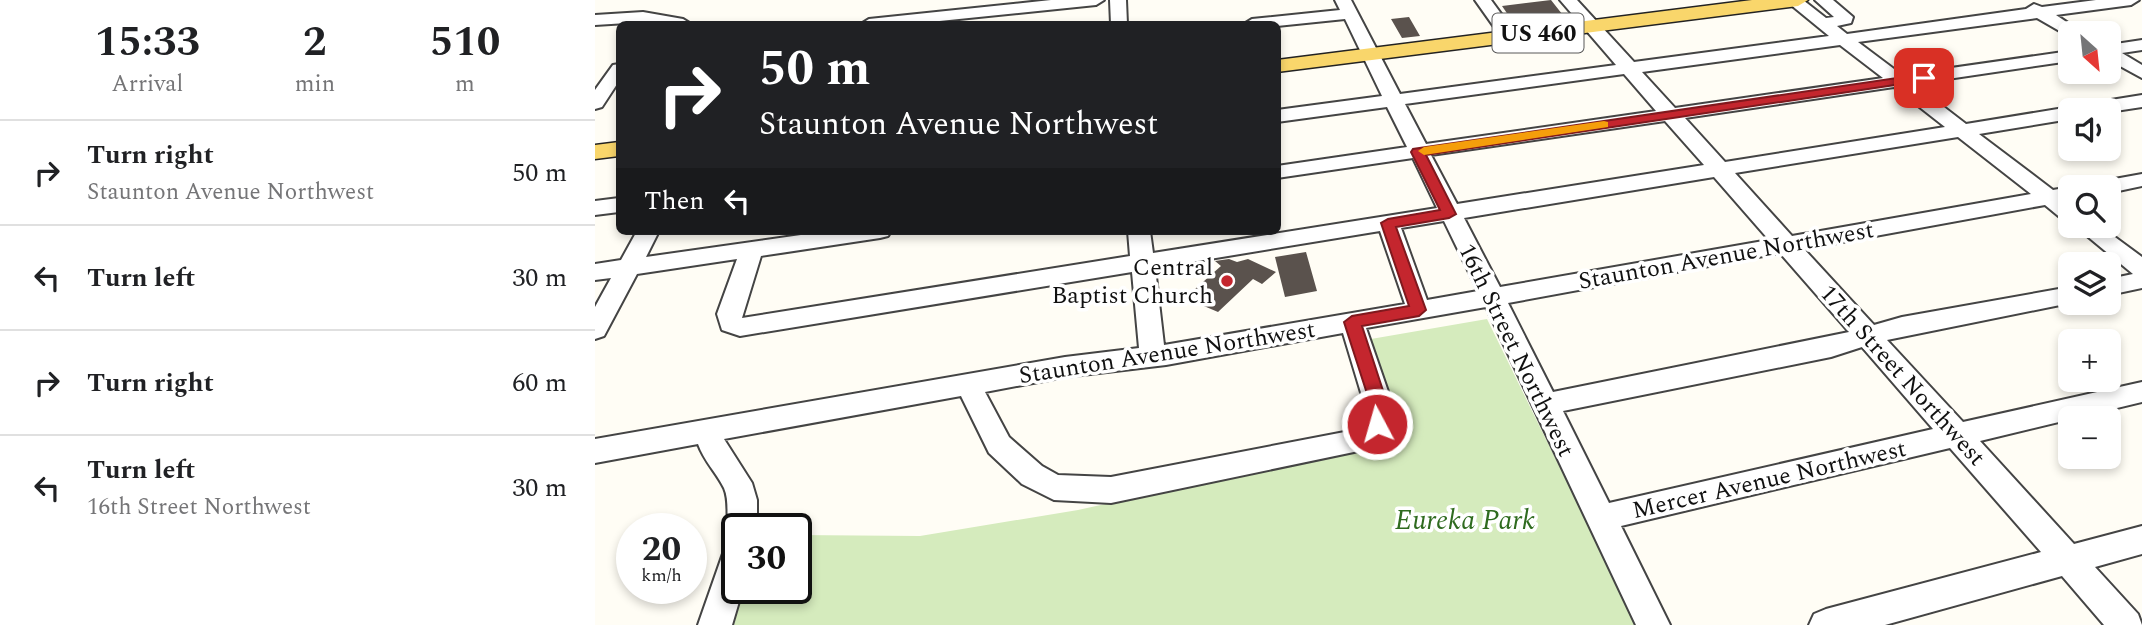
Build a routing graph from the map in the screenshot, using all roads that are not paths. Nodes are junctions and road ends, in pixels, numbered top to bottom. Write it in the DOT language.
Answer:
graph roads {
  1 [pos="668,0"];
  2 [pos="894,0"];
  3 [pos="1096,0"];
  4 [pos="1118,0"];
  5 [pos="1483,0"];
  6 [pos="1568,0"];
  7 [pos="1795,0"];
  8 [pos="1823,0"];
  9 [pos="2018,0"];
  10 [pos="2131,0"];
  11 [pos="1347,7"];
  12 [pos="2039,12"];
  13 [pos="595,20"];
  14 [pos="653,21"];
  15 [pos="887,21"];
  16 [pos="912,21"];
  17 [pos="1119,21"];
  18 [pos="1269,21"];
  19 [pos="1823,23"];
  20 [pos="2058,23"];
  21 [pos="1592,26"];
  22 [pos="1510,37"];
  23 [pos="1844,39"];
  24 [pos="2142,45"];
  25 [pos="2121,49"];
  26 [pos="1372,54"];
  27 [pos="2058,58"];
  28 [pos="2121,60"];
  29 [pos="1281,65"];
  30 [pos="1628,68"];
  31 [pos="2142,73"];
  32 [pos="609,77"];
  33 [pos="1898,81"];
  34 [pos="616,99"];
  35 [pos="1392,100"];
  36 [pos="2142,101"];
  37 [pos="596,102"];
  38 [pos="2121,104"];
  39 [pos="1281,115"];
  40 [pos="1670,115"];
  41 [pos="2058,115"];
  42 [pos="1962,130"];
  43 [pos="616,149"];
  44 [pos="595,152"];
  45 [pos="1418,152"];
  46 [pos="1719,169"];
  47 [pos="1281,171"];
  48 [pos="2142,180"];
  49 [pos="2121,184"];
  50 [pos="2058,194"];
  51 [pos="2058,195"];
  52 [pos="616,205"];
  53 [pos="595,208"];
  54 [pos="1449,214"];
  55 [pos="1388,223"];
  56 [pos="646,235"];
  57 [pos="853,235"];
  58 [pos="1139,235"];
  59 [pos="2102,238"];
  60 [pos="1787,244"];
  61 [pos="753,250"];
  62 [pos="1142,263"];
  63 [pos="629,267"];
  64 [pos="2142,269"];
  65 [pos="595,272"];
  66 [pos="2142,280"];
  67 [pos="2121,284"];
  68 [pos="1492,297"];
  69 [pos="2058,297"];
  70 [pos="1419,310"];
  71 [pos="1352,322"];
  72 [pos="595,330"];
  73 [pos="1869,336"];
  74 [pos="1153,357"];
  75 [pos="968,384"];
  76 [pos="2142,392"];
  77 [pos="1545,404"];
  78 [pos="707,432"];
  79 [pos="1957,436"];
  80 [pos="597,455"];
  81 [pos="742,513"];
  82 [pos="1600,518"];
  83 [pos="2142,540"];
  84 [pos="2068,560"];
  85 [pos="722,604"];
  86 [pos="715,625"];
  87 [pos="1653,625"];
  88 [pos="1826,625"];
  89 [pos="2126,625"];
  1 -- 14 [label="street"];
  2 -- 15 [label="street"];
  3 -- 16 [label="street"];
  4 -- 17 [label="street"];
  5 -- 22 [label="street"];
  6 -- 21 [label="street, 17th Street Northwest"];
  7 -- 19 [label="street"];
  7 -- 21 [label="main road, US 460"];
  8 -- 19 [label="street"];
  9 -- 12 [label="street"];
  10 -- 12 [label="street"];
  11 -- 18 [label="street"];
  11 -- 26 [label="street, 16th Street Northwest"];
  12 -- 20 [label="street"];
  12 -- 23 [label="street"];
  13 -- 14 [label="street"];
  19 -- 23 [label="street"];
  21 -- 22 [label="main road, US 460"];
  21 -- 30 [label="street, 17th Street Northwest"];
  22 -- 26 [label="main road, US 460"];
  23 -- 30 [label="street"];
  23 -- 33 [label="street"];
  24 -- 25 [label="street"];
  26 -- 29 [label="main road, US 460"];
  26 -- 35 [label="street, 16th Street Northwest"];
  27 -- 33 [label="street"];
  28 -- 31 [label="street"];
  30 -- 35 [label="street"];
  30 -- 40 [label="street, 17th Street Northwest"];
  32 -- 37 [label="street"];
  33 -- 40 [label="street"];
  33 -- 42 [label="street"];
  34 -- 37 [label="street"];
  35 -- 39 [label="street"];
  35 -- 45 [label="street, 16th Street Northwest"];
  36 -- 38 [label="street"];
  40 -- 45 [label="street"];
  40 -- 46 [label="street, 17th Street Northwest"];
  41 -- 42 [label="street"];
  42 -- 46 [label="street"];
  42 -- 50 [label="street"];
  43 -- 44 [label="main road"];
  45 -- 47 [label="street"];
  45 -- 54 [label="street, 16th Street Northwest"];
  46 -- 54 [label="street"];
  46 -- 60 [label="street, 17th Street Northwest"];
  48 -- 49 [label="street"];
  51 -- 60 [label="street, Staunton Avenue Northwest"];
  52 -- 53 [label="street"];
  54 -- 55 [label="street"];
  54 -- 68 [label="street, 16th Street Northwest"];
  55 -- 62 [label="street"];
  55 -- 70 [label="street"];
  56 -- 63 [label="street"];
  57 -- 61 [label="street"];
  58 -- 62 [label="street"];
  59 -- 64 [label="street"];
  60 -- 68 [label="street, Staunton Avenue Northwest"];
  60 -- 73 [label="street, 17th Street Northwest"];
  61 -- 62 [label="street"];
  61 -- 63 [label="street"];
  62 -- 74 [label="street"];
  63 -- 65 [label="street"];
  63 -- 72 [label="street"];
  66 -- 67 [label="street"];
  68 -- 70 [label="street, Staunton Avenue Northwest"];
  68 -- 77 [label="street, 16th Street Northwest"];
  69 -- 73 [label="street"];
  70 -- 71 [label="street, Staunton Avenue Northwest"];
  71 -- 74 [label="street, Staunton Avenue Northwest"];
  71 -- 75 [label="street"];
  73 -- 77 [label="street"];
  73 -- 79 [label="street, 17th Street Northwest"];
  74 -- 75 [label="street, Staunton Avenue Northwest"];
  75 -- 78 [label="street, Staunton Avenue Northwest"];
  76 -- 79 [label="street, Mercer Avenue Northwest"];
  77 -- 82 [label="street, 16th Street Northwest"];
  78 -- 80 [label="street, Staunton Avenue Northwest"];
  78 -- 81 [label="street"];
  79 -- 82 [label="street, Mercer Avenue Northwest"];
  79 -- 84 [label="street, 17th Street Northwest"];
  82 -- 87 [label="street, 16th Street Northwest"];
  83 -- 84 [label="street"];
  84 -- 88 [label="street"];
  84 -- 89 [label="street, 17th Street Northwest"];
  85 -- 86 [label="street"];
}
